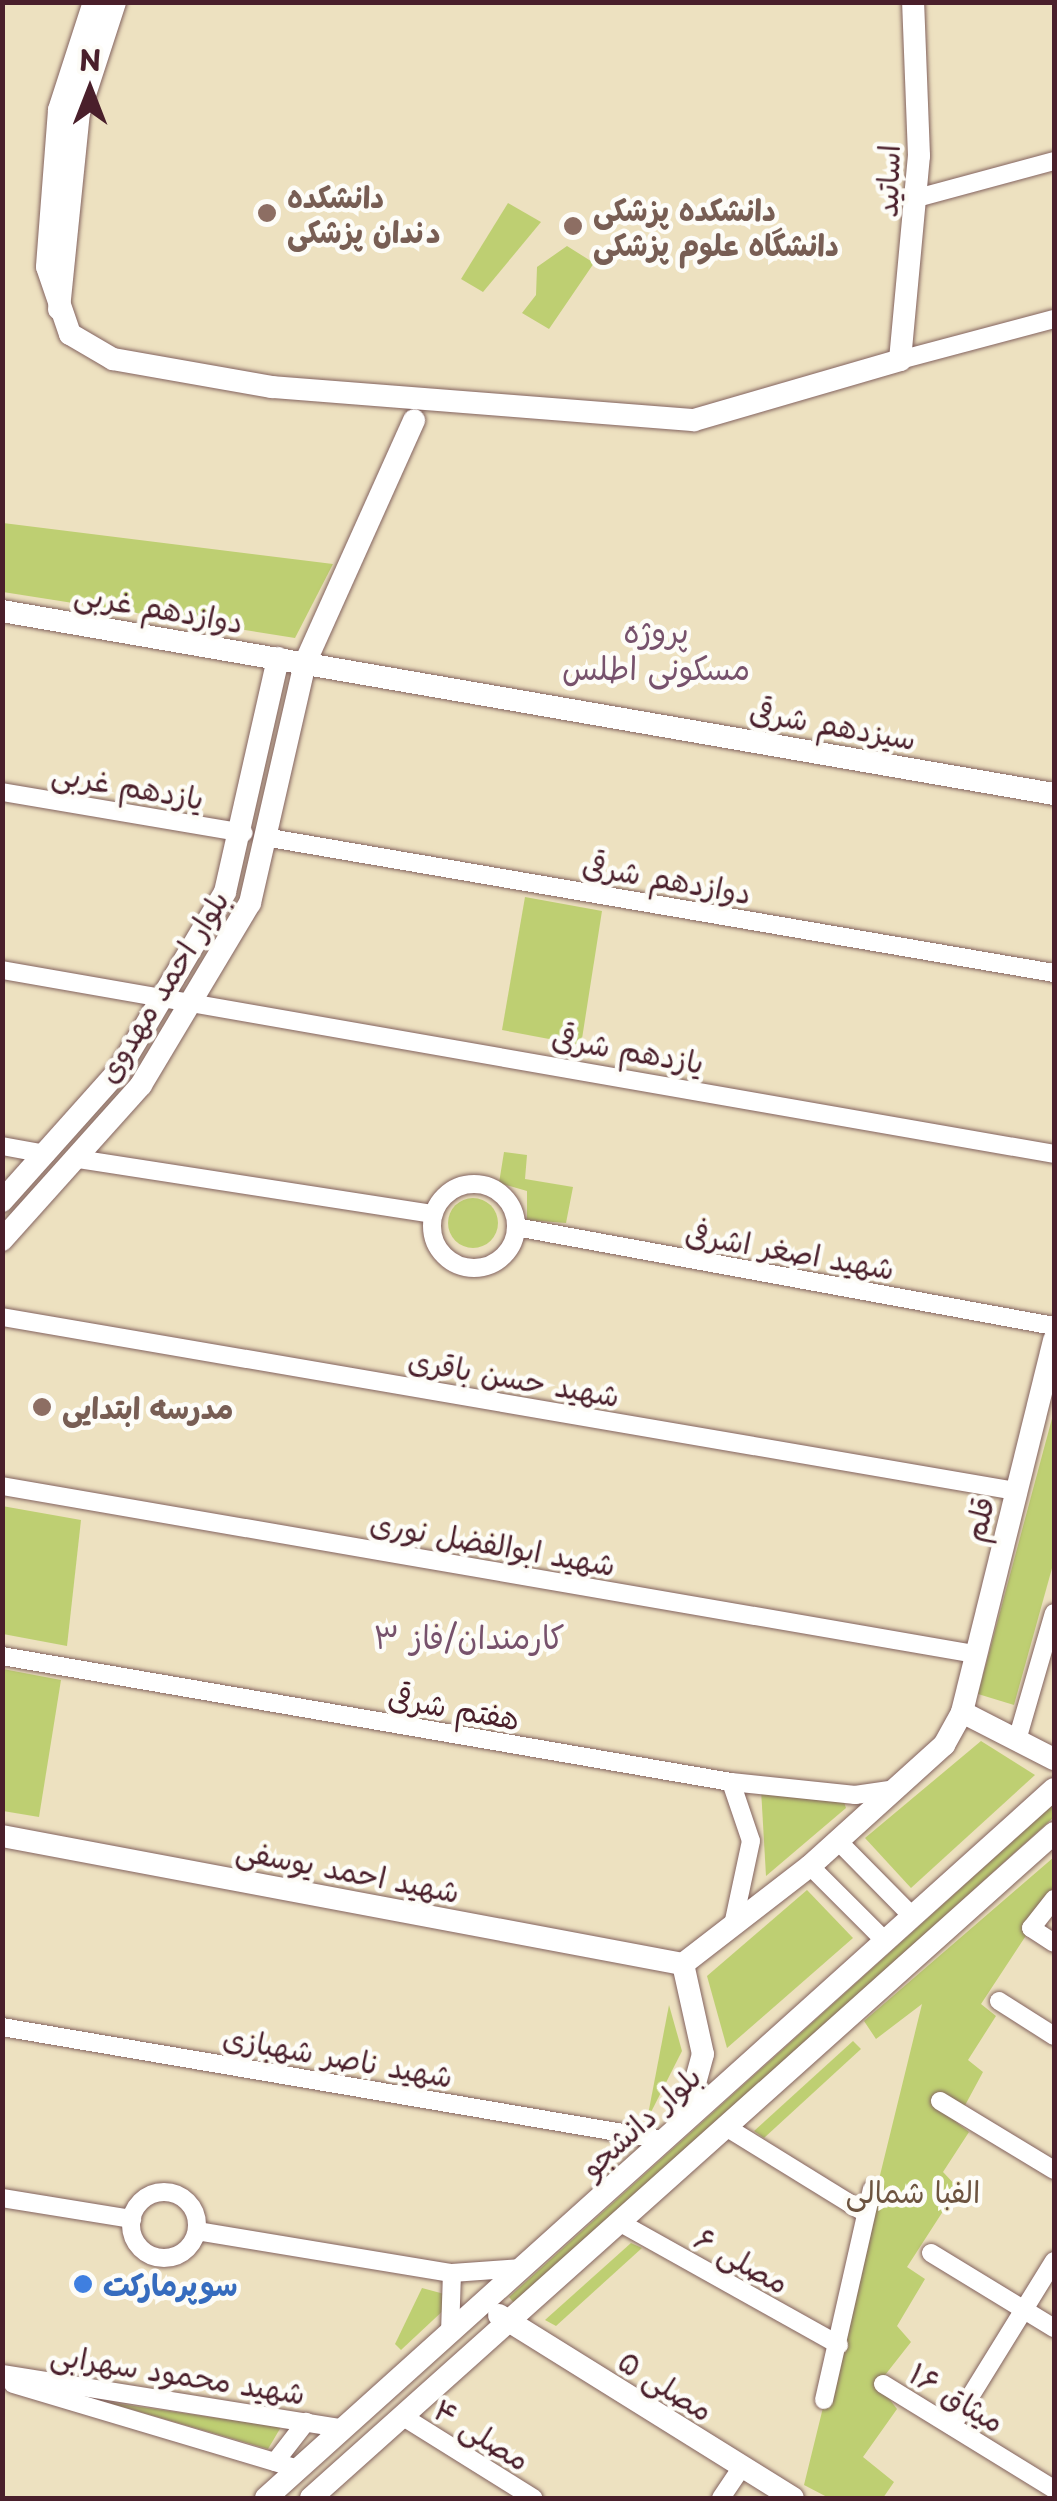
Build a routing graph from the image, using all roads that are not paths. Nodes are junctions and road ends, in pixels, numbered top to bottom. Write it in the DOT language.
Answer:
graph roads {
  1 [pos="94,2"];
  2 [pos="114,2"];
  3 [pos="913,2"];
  4 [pos="1054,161"];
  5 [pos="917,198"];
  6 [pos="58,313"];
  7 [pos="1054,319"];
  8 [pos="900,360"];
  9 [pos="414,420"];
  10 [pos="2,611"];
  11 [pos="278,658"];
  12 [pos="305,663"];
  13 [pos="2,792"];
  14 [pos="1054,794"];
  15 [pos="244,833"];
  16 [pos="270,838"];
  17 [pos="2,970"];
  18 [pos="1054,973"];
  19 [pos="162,997"];
  20 [pos="191,1002"];
  21 [pos="2,1146"];
  22 [pos="46,1154"];
  23 [pos="1054,1154"];
  24 [pos="78,1159"];
  25 [pos="2,1201"];
  26 [pos="433,1214"];
  27 [pos="516,1227"];
  28 [pos="2,1240"];
  29 [pos="2,1317"];
  30 [pos="1054,1326"];
  31 [pos="1054,1340"];
  32 [pos="2,1486"];
  33 [pos="1016,1491"];
  34 [pos="1054,1613"];
  35 [pos="975,1654"];
  36 [pos="2,1656"];
  37 [pos="962,1712"];
  38 [pos="1017,1740"];
  39 [pos="1054,1760"];
  40 [pos="731,1782"];
  41 [pos="897,1789"];
  42 [pos="1054,1789"];
  43 [pos="1054,1832"];
  44 [pos="2,1836"];
  45 [pos="838,1841"];
  46 [pos="810,1866"];
  47 [pos="1054,1899"];
  48 [pos="912,1917"];
  49 [pos="733,1925"];
  50 [pos="885,1941"];
  51 [pos="1054,1943"];
  52 [pos="683,1964"];
  53 [pos="999,2000"];
  54 [pos="2,2027"];
  55 [pos="1054,2036"];
  56 [pos="940,2101"];
  57 [pos="684,2122"];
  58 [pos="726,2127"];
  59 [pos="664,2140"];
  60 [pos="1054,2170"];
  61 [pos="872,2189"];
  62 [pos="2,2198"];
  63 [pos="865,2213"];
  64 [pos="132,2220"];
  65 [pos="619,2222"];
  66 [pos="197,2231"];
  67 [pos="931,2253"];
  68 [pos="1054,2261"];
  69 [pos="523,2267"];
  70 [pos="452,2273"];
  71 [pos="484,2304"];
  72 [pos="1025,2310"];
  73 [pos="508,2322"];
  74 [pos="1054,2328"];
  75 [pos="450,2333"];
  76 [pos="838,2345"];
  77 [pos="2,2377"];
  78 [pos="883,2384"];
  79 [pos="99,2386"];
  80 [pos="824,2400"];
  81 [pos="93,2409"];
  82 [pos="402,2416"];
  83 [pos="306,2422"];
  84 [pos="952,2426"];
  85 [pos="344,2429"];
  86 [pos="275,2462"];
  87 [pos="742,2466"];
  88 [pos="299,2469"];
  89 [pos="1054,2489"];
  90 [pos="266,2498"];
  91 [pos="313,2498"];
  92 [pos="533,2498"];
  93 [pos="721,2498"];
  94 [pos="793,2498"];
  1 -- 6 [label="street"];
  2 -- 6 [label="street"];
  3 -- 5 [label="street, اساتید"];
  4 -- 5 [label="street"];
  5 -- 8 [label="street, اساتید"];
  6 -- 8 [label="street"];
  7 -- 8 [label="street"];
  9 -- 12 [label="street, بلوار احمد مهدوی"];
  10 -- 11 [label="street, دوازدهم غربی"];
  11 -- 12 [label="street, دوازدهم غربی"];
  11 -- 15 [label="street, بلوار احمد مهدوی"];
  12 -- 14 [label="street, سیزدهم شرقی"];
  12 -- 16 [label="street, بلوار احمد مهدوی"];
  13 -- 15 [label="street, یازدهم غربی"];
  15 -- 19 [label="street, بلوار احمد مهدوی"];
  16 -- 18 [label="street, دوازدهم شرقی"];
  16 -- 20 [label="street, بلوار احمد مهدوی"];
  17 -- 19 [label="street, یازدهم شرقی"];
  19 -- 20 [label="street, یازدهم شرقی"];
  19 -- 22 [label="street, بلوار احمد مهدوی"];
  20 -- 23 [label="street, یازدهم شرقی"];
  20 -- 24 [label="street, بلوار احمد مهدوی"];
  21 -- 22 [label="street"];
  22 -- 25 [label="street, بلوار احمد مهدوی"];
  24 -- 26 [label="street"];
  24 -- 28 [label="street, بلوار احمد مهدوی"];
  26 -- 27 [label="street"];
  26 -- 27 [label="street"];
  27 -- 30 [label="street, شهید اصغر اشرفی"];
  29 -- 33 [label="street, شهید حسن باقری"];
  31 -- 33 [label="street, قلم"];
  32 -- 35 [label="street, شهید ابوالفضل نوری"];
  33 -- 35 [label="street, قلم"];
  34 -- 38 [label="street"];
  35 -- 37 [label="street, قلم"];
  36 -- 40 [label="street, هفتم شرقی"];
  37 -- 38 [label="street"];
  37 -- 41 [label="street"];
  38 -- 39 [label="street"];
  40 -- 41 [label="street, هفتم شرقی"];
  40 -- 49 [label="street"];
  41 -- 45 [label="street"];
  42 -- 48 [label="street, بلوار دانشجو"];
  43 -- 58 [label="street, بلوار دانشجو"];
  44 -- 52 [label="street, شهید احمد یوسفی"];
  45 -- 46 [label="street"];
  45 -- 48 [label="street"];
  46 -- 49 [label="street"];
  46 -- 50 [label="street"];
  47 -- 51 [label="street"];
  48 -- 50 [label="street, بلوار دانشجو"];
  49 -- 52 [label="street"];
  50 -- 57 [label="street, بلوار دانشجو"];
  52 -- 57 [label="street"];
  53 -- 55 [label="street"];
  54 -- 59 [label="street, شهید ناصر شهبازی"];
  56 -- 60 [label="street"];
  57 -- 59 [label="street, بلوار دانشجو"];
  58 -- 63 [label="street"];
  58 -- 65 [label="street, بلوار دانشجو"];
  59 -- 69 [label="street, بلوار دانشجو"];
  61 -- 63 [label="street"];
  62 -- 64 [label="street"];
  63 -- 76 [label="street"];
  64 -- 66 [label="street"];
  64 -- 66 [label="street"];
  65 -- 73 [label="street, بلوار دانشجو"];
  65 -- 76 [label="street, مصلی ۶"];
  66 -- 70 [label="street"];
  67 -- 72 [label="street"];
  68 -- 72 [label="street"];
  69 -- 70 [label="street"];
  69 -- 71 [label="street, بلوار دانشجو"];
  70 -- 75 [label="street"];
  71 -- 73 [label="street, مصلی ۵"];
  71 -- 75 [label="street, بلوار دانشجو"];
  72 -- 74 [label="street"];
  72 -- 84 [label="street"];
  73 -- 82 [label="street, بلوار دانشجو"];
  73 -- 87 [label="street, مصلی ۵"];
  75 -- 85 [label="street, بلوار دانشجو"];
  76 -- 80 [label="street"];
  77 -- 79 [label="street, شهید محمود سهرابی"];
  77 -- 81 [label="street, شهید محمود سهرابی"];
  78 -- 84 [label="street, میثاق ۱۶"];
  79 -- 81 [label="street"];
  79 -- 83 [label="street, شهید محمود سهرابی"];
  81 -- 86 [label="street, شهید محمود سهرابی"];
  82 -- 91 [label="street, بلوار دانشجو"];
  82 -- 92 [label="street, مصلی ۴"];
  83 -- 85 [label="street, شهید محمود سهرابی"];
  83 -- 86 [label="street"];
  84 -- 89 [label="street, میثاق ۱۶"];
  85 -- 88 [label="street, بلوار دانشجو"];
  86 -- 88 [label="street, شهید محمود سهرابی"];
  87 -- 93 [label="street"];
  87 -- 94 [label="street, مصلی ۵"];
  88 -- 90 [label="street, بلوار دانشجو"];
}
